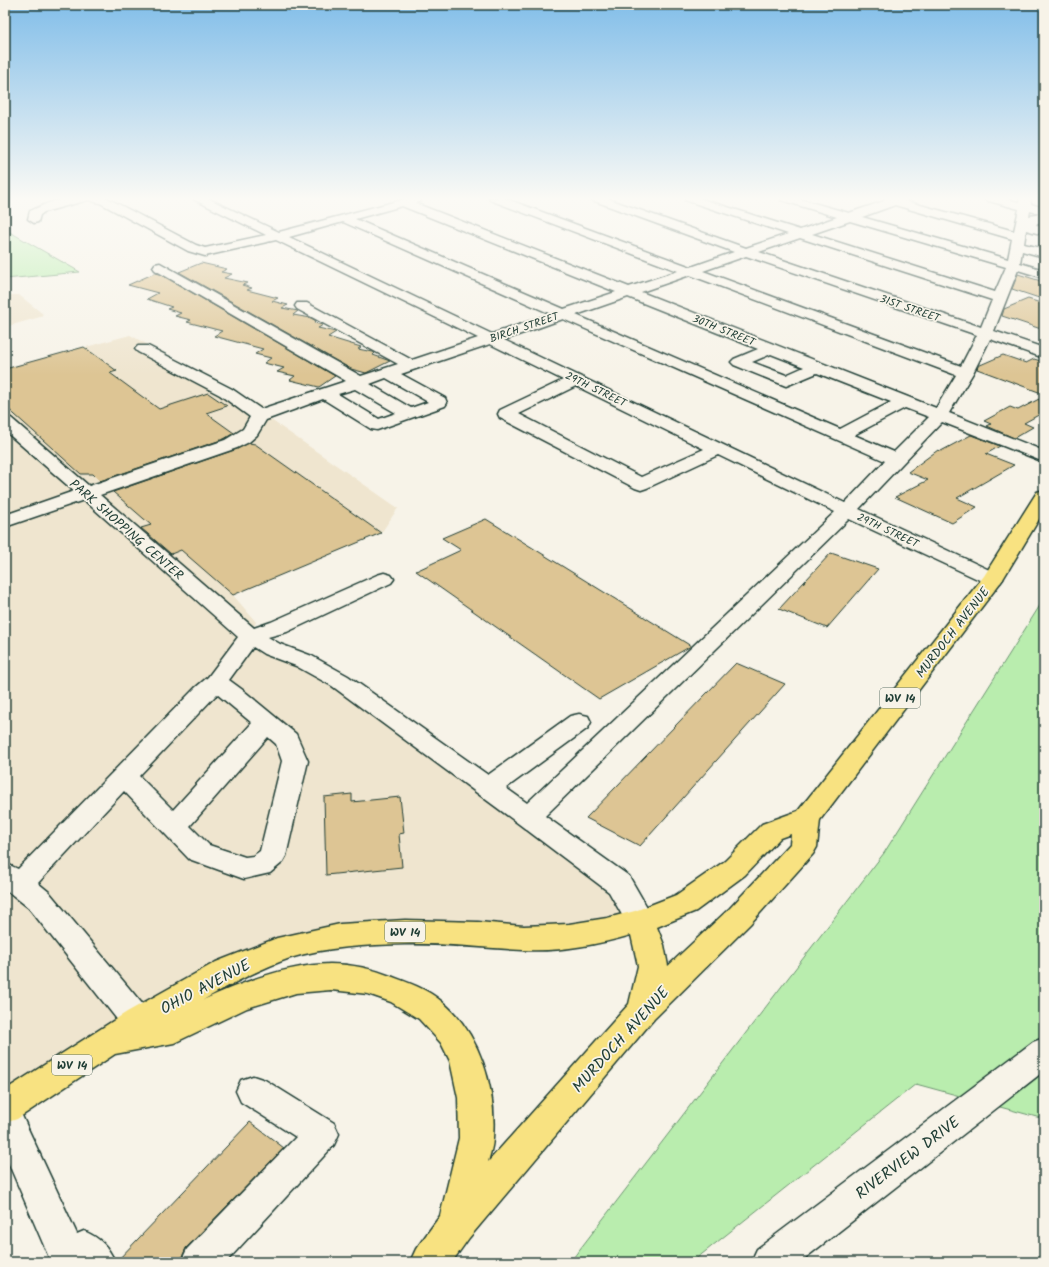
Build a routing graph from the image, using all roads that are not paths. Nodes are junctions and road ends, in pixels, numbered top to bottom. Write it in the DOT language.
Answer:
graph roads {
  1 [pos="322,257"];
  2 [pos="433,257"];
  3 [pos="540,257"];
  4 [pos="652,257"];
  5 [pos="731,257"];
  6 [pos="761,257"];
  7 [pos="874,257"];
  8 [pos="983,257"];
  9 [pos="1015,257"];
  10 [pos="1013,266"];
  11 [pos="160,267"];
  12 [pos="689,271"];
  13 [pos="1044,274"];
  14 [pos="628,292"];
  15 [pos="999,298"];
  16 [pos="302,306"];
  17 [pos="564,314"];
  18 [pos="985,334"];
  19 [pos="491,339"];
  20 [pos="143,349"];
  21 [pos="770,349"];
  22 [pos="1044,353"];
  23 [pos="411,365"];
  24 [pos="817,368"];
  25 [pos="388,372"];
  26 [pos="965,373"];
  27 [pos="576,380"];
  28 [pos="358,382"];
  29 [pos="325,393"];
  30 [pos="904,402"];
  31 [pos="410,414"];
  32 [pos="260,416"];
  33 [pos="939,416"];
  34 [pos="5,422"];
  35 [pos="840,435"];
  36 [pos="718,449"];
  37 [pos="1044,457"];
  38 [pos="895,459"];
  39 [pos="87,493"];
  40 [pos="1044,496"];
  41 [pos="847,511"];
  42 [pos="5,521"];
  43 [pos="384,579"];
  44 [pos="993,579"];
  45 [pos="250,636"];
  46 [pos="216,682"];
  47 [pos="267,722"];
  48 [pos="580,722"];
  49 [pos="124,776"];
  50 [pos="487,788"];
  51 [pos="528,817"];
  52 [pos="807,818"];
  53 [pos="173,827"];
  54 [pos="12,880"];
  55 [pos="640,921"];
  56 [pos="643,1010"];
  57 [pos="138,1022"];
  58 [pos="106,1043"];
  59 [pos="1044,1052"];
  60 [pos="253,1092"];
  61 [pos="5,1108"];
  62 [pos="5,1116"];
  63 [pos="456,1225"];
  64 [pos="83,1258"];
  65 [pos="200,1262"];
  66 [pos="429,1262"];
  67 [pos="770,1262"];
  1 -- 19 [label="street, 29TH STREET"];
  2 -- 17 [label="street"];
  3 -- 14 [label="street, 30TH STREET"];
  4 -- 12 [label="street"];
  5 -- 12 [label="street, BIRCH STREET"];
  6 -- 18 [label="street, 31ST STREET"];
  7 -- 15 [label="street"];
  8 -- 10 [label="street"];
  9 -- 10 [label="street"];
  10 -- 13 [label="street"];
  10 -- 15 [label="street"];
  11 -- 28 [label="street"];
  12 -- 14 [label="street, BIRCH STREET"];
  12 -- 26 [label="street"];
  14 -- 17 [label="street, BIRCH STREET"];
  14 -- 21 [label="street, 30TH STREET"];
  15 -- 18 [label="street"];
  16 -- 23 [label="street"];
  17 -- 19 [label="street, BIRCH STREET"];
  17 -- 35 [label="street"];
  18 -- 22 [label="street, 31ST STREET"];
  18 -- 26 [label="street"];
  19 -- 23 [label="street, BIRCH STREET"];
  19 -- 27 [label="street, 29TH STREET"];
  20 -- 32 [label="street"];
  21 -- 24 [label="street, 30TH STREET"];
  21 -- 24 [label="street"];
  23 -- 25 [label="street, BIRCH STREET"];
  24 -- 30 [label="street, 30TH STREET"];
  25 -- 28 [label="street, BIRCH STREET"];
  25 -- 31 [label="street"];
  26 -- 33 [label="street"];
  27 -- 36 [label="street, 29TH STREET"];
  27 -- 36 [label="street"];
  28 -- 29 [label="street, BIRCH STREET"];
  28 -- 31 [label="street"];
  29 -- 31 [label="street"];
  29 -- 32 [label="street, BIRCH STREET"];
  30 -- 33 [label="street, 30TH STREET"];
  30 -- 35 [label="street"];
  32 -- 39 [label="street"];
  33 -- 37 [label="street, 30TH STREET"];
  33 -- 38 [label="street"];
  34 -- 39 [label="street, PARK SHOPPING CENTER"];
  35 -- 38 [label="street"];
  36 -- 41 [label="street, 29TH STREET"];
  38 -- 41 [label="street"];
  39 -- 42 [label="street"];
  39 -- 45 [label="street, PARK SHOPPING CENTER"];
  40 -- 44 [label="main road, MURDOCH AVENUE / WV 14"];
  41 -- 44 [label="street, 29TH STREET"];
  41 -- 51 [label="street"];
  43 -- 45 [label="street"];
  44 -- 52 [label="main road, MURDOCH AVENUE / WV 14"];
  45 -- 46 [label="street"];
  45 -- 50 [label="street, PARK SHOPPING CENTER"];
  46 -- 47 [label="street"];
  46 -- 49 [label="street"];
  47 -- 53 [label="street"];
  47 -- 53 [label="street"];
  48 -- 50 [label="street"];
  49 -- 53 [label="street"];
  49 -- 54 [label="street"];
  50 -- 51 [label="street, PARK SHOPPING CENTER"];
  51 -- 55 [label="street, PARK SHOPPING CENTER"];
  52 -- 55 [label="main road, OHIO AVENUE / WV 14"];
  52 -- 56 [label="main road, MURDOCH AVENUE"];
  54 -- 57 [label="street"];
  55 -- 56 [label="main road"];
  55 -- 57 [label="main road, OHIO AVENUE / WV 14"];
  56 -- 63 [label="main road, MURDOCH AVENUE"];
  57 -- 58 [label="main road, OHIO AVENUE / WV 14"];
  58 -- 61 [label="main road, OHIO AVENUE / WV 14"];
  58 -- 63 [label="main road"];
  59 -- 67 [label="street, RIVERVIEW DRIVE"];
  60 -- 65 [label="street"];
  62 -- 64 [label="street"];
  63 -- 66 [label="main road, MURDOCH AVENUE"];
}
